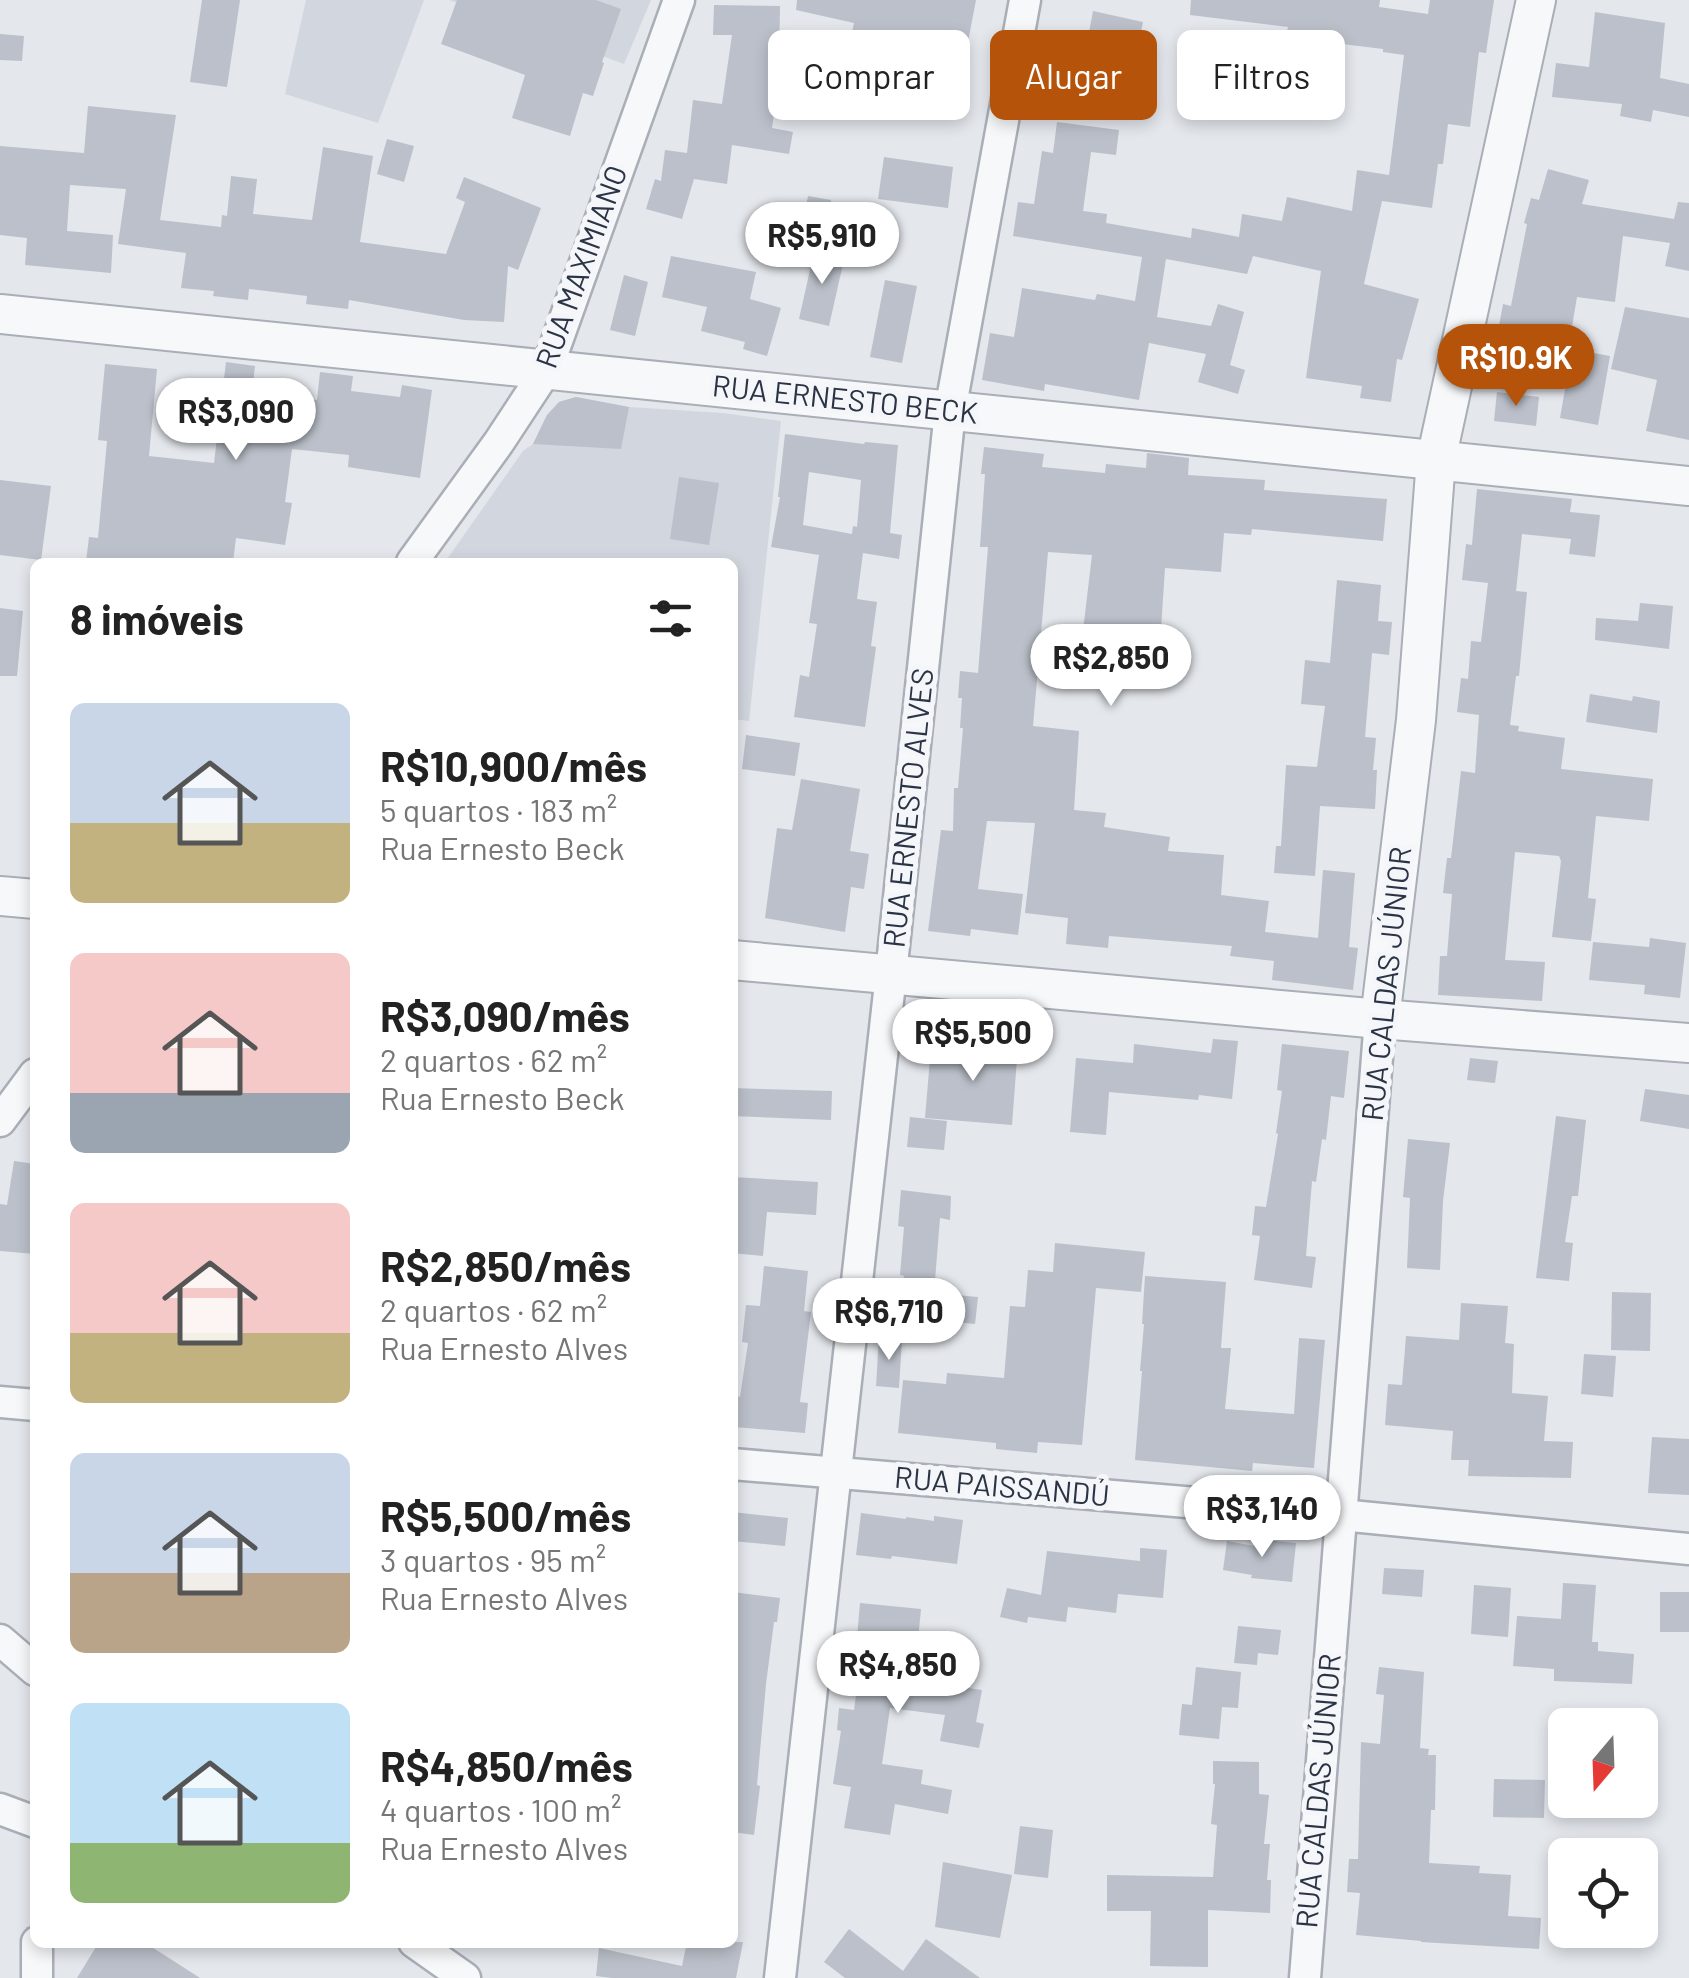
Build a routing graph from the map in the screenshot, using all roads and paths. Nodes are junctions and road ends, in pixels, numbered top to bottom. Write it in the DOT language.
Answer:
graph roads {
  1 [pos="679,0"];
  2 [pos="1025,0"];
  3 [pos="1536,0"];
  4 [pos="0,314"];
  5 [pos="547,369"];
  6 [pos="950,411"];
  7 [pos="1436,460"];
  8 [pos="1689,486"];
  9 [pos="415,558"];
  10 [pos="0,896"];
  11 [pos="30,899"];
  12 [pos="738,961"];
  13 [pos="892,974"];
  14 [pos="1380,1019"];
  15 [pos="1689,1043"];
  16 [pos="30,1081"];
  17 [pos="0,1121"];
  18 [pos="0,1402"];
  19 [pos="30,1405"];
  20 [pos="738,1465"];
  21 [pos="836,1473"];
  22 [pos="1341,1515"];
  23 [pos="1689,1549"];
  24 [pos="0,1640"];
  25 [pos="30,1666"];
  26 [pos="0,1808"];
  27 [pos="30,1820"];
  28 [pos="38,1948"];
  29 [pos="422,1948"];
  30 [pos="36,1978"];
  31 [pos="465,1978"];
  32 [pos="780,1978"];
  33 [pos="1305,1978"];
  1 -- 5 [label="street, RUA MAXIMIANO"];
  2 -- 6 [label="street, RUA ERNESTO ALVES"];
  3 -- 7 [label="street, RUA CALDAS JÚNIOR"];
  4 -- 5 [label="street, RUA ERNESTO BECK"];
  5 -- 6 [label="street, RUA ERNESTO BECK"];
  5 -- 9 [label="street, RUA MAXIMIANO"];
  6 -- 7 [label="street, RUA ERNESTO BECK"];
  6 -- 13 [label="street, RUA ERNESTO ALVES"];
  7 -- 8 [label="street, RUA ERNESTO BECK"];
  7 -- 14 [label="street, RUA CALDAS JÚNIOR"];
  10 -- 11 [label="street"];
  12 -- 13 [label="street"];
  13 -- 14 [label="street"];
  13 -- 21 [label="street, RUA ERNESTO ALVES"];
  14 -- 15 [label="street"];
  14 -- 22 [label="street, RUA CALDAS JÚNIOR"];
  16 -- 17 [label="street"];
  18 -- 19 [label="street"];
  20 -- 21 [label="street, RUA PAISSANDÚ"];
  21 -- 22 [label="street, RUA PAISSANDÚ"];
  21 -- 32 [label="street, RUA ERNESTO ALVES"];
  22 -- 23 [label="street, RUA PAISSANDÚ"];
  22 -- 33 [label="street, RUA CALDAS JÚNIOR"];
  24 -- 25 [label="street"];
  26 -- 27 [label="street"];
  28 -- 30 [label="street"];
  29 -- 31 [label="street"];
}
